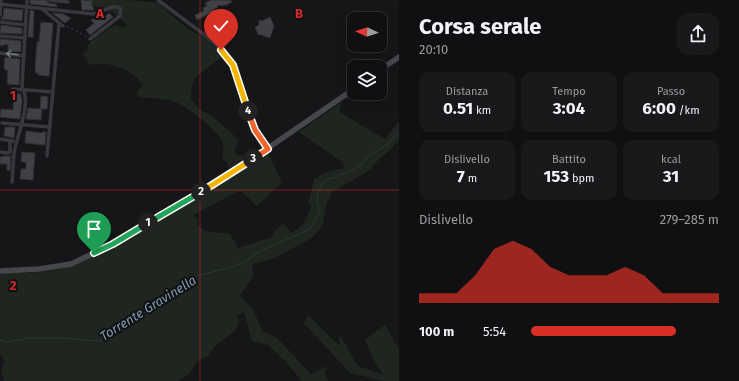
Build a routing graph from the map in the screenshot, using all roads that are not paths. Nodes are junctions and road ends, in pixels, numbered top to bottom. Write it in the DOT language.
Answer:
graph roads {
  1 [pos="13,0"];
  2 [pos="27,0"];
  3 [pos="50,0"];
  4 [pos="158,0"];
  5 [pos="1,2"];
  6 [pos="68,2"];
  7 [pos="13,5"];
  8 [pos="27,6"];
  9 [pos="41,8"];
  10 [pos="0,15"];
  11 [pos="0,22"];
  12 [pos="26,25"];
  13 [pos="0,36"];
  14 [pos="25,38"];
  15 [pos="90,39"];
  16 [pos="0,53"];
  17 [pos="24,56"];
  18 [pos="399,57"];
  19 [pos="387,65"];
  20 [pos="13,89"];
  21 [pos="24,90"];
  22 [pos="53,92"];
  23 [pos="347,94"];
  24 [pos="2,123"];
  25 [pos="22,124"];
  26 [pos="50,126"];
  27 [pos="0,139"];
  28 [pos="12,141"];
  29 [pos="18,141"];
  30 [pos="268,149"];
  31 [pos="0,152"];
  32 [pos="47,156"];
  33 [pos="12,182"];
  34 [pos="0,271"];
  1 -- 7 [label="street"];
  2 -- 8 [label="street"];
  3 -- 6 [label="street"];
  4 -- 30 [label="street"];
  5 -- 7 [label="street"];
  5 -- 10 [label="street"];
  7 -- 8 [label="street"];
  8 -- 9 [label="street"];
  8 -- 12 [label="street"];
  9 -- 15 [label="street"];
  9 -- 22 [label="street"];
  11 -- 12 [label="street"];
  12 -- 14 [label="street"];
  13 -- 14 [label="street"];
  14 -- 17 [label="street"];
  17 -- 16 [label="street, one-way"];
  17 -- 21 [label="street"];
  18 -- 19 [label="main road"];
  20 -- 21 [label="street"];
  21 -- 22 [label="street"];
  21 -- 25 [label="street"];
  22 -- 26 [label="street"];
  23 -- 30 [label="main road"];
  24 -- 25 [label="street"];
  25 -- 26 [label="street"];
  25 -- 29 [label="street"];
  26 -- 32 [label="street"];
  27 -- 28 [label="street"];
  28 -- 29 [label="street"];
  28 -- 31 [label="street"];
  29 -- 33 [label="street"];
  30 -- 34 [label="main road"];
}
